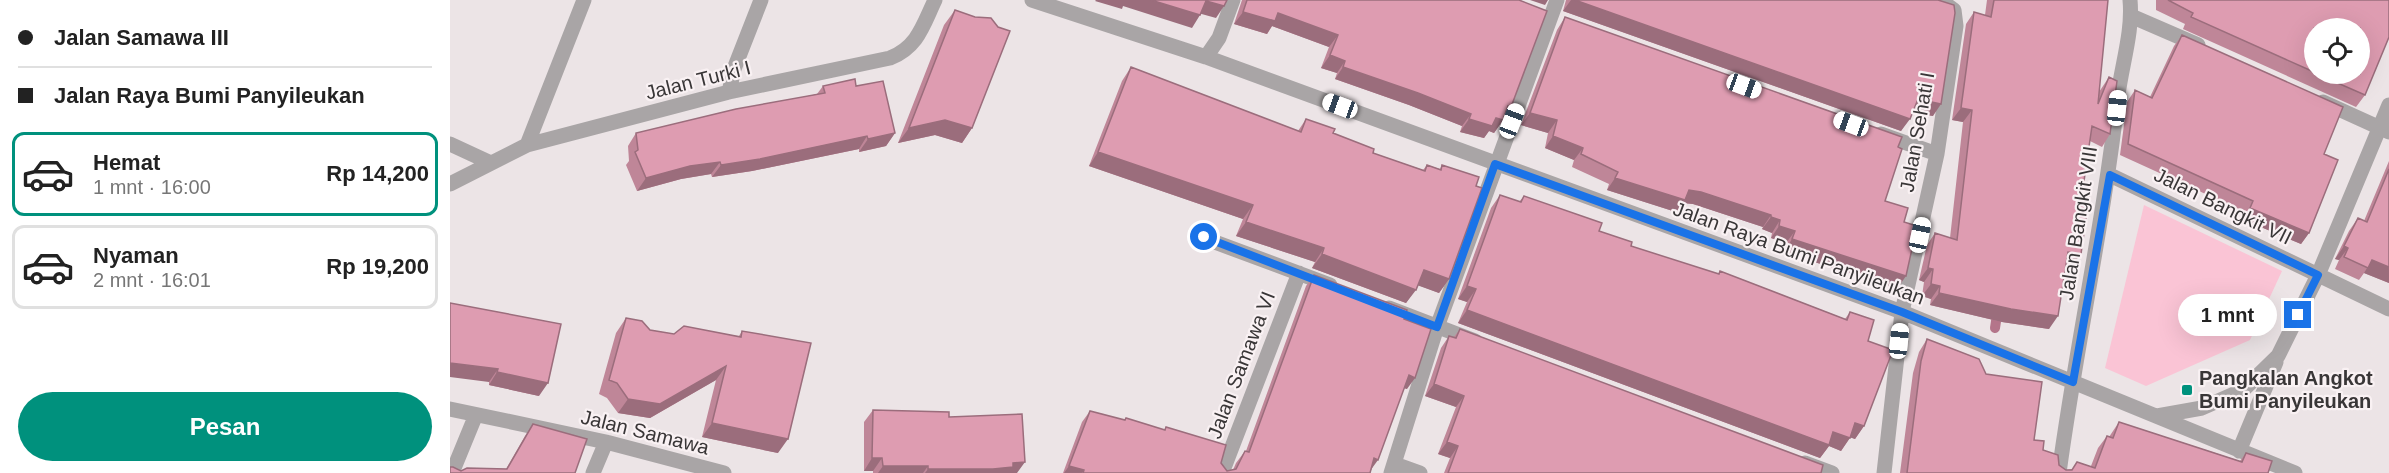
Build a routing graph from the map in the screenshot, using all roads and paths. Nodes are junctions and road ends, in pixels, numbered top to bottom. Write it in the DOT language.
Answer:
graph roads {
  1 [pos="584,0"];
  2 [pos="761,0"];
  3 [pos="935,0"];
  4 [pos="1032,0"];
  5 [pos="1233,0"];
  6 [pos="1557,0"];
  7 [pos="1940,0"];
  8 [pos="2130,0"];
  9 [pos="1532,10"];
  10 [pos="2132,16"];
  11 [pos="1557,19"];
  12 [pos="2207,50"];
  13 [pos="1206,57"];
  14 [pos="729,92"];
  15 [pos="2304,93"];
  16 [pos="2389,105"];
  17 [pos="2384,129"];
  18 [pos="1871,131"];
  19 [pos="450,144"];
  20 [pos="527,145"];
  21 [pos="1937,154"];
  22 [pos="491,163"];
  23 [pos="1495,164"];
  24 [pos="2110,175"];
  25 [pos="450,184"];
  26 [pos="1204,237"];
  27 [pos="1299,273"];
  28 [pos="2318,275"];
  29 [pos="1342,290"];
  30 [pos="1373,302"];
  31 [pos="2389,309"];
  32 [pos="1902,312"];
  33 [pos="1437,327"];
  34 [pos="1492,347"];
  35 [pos="2278,356"];
  36 [pos="2073,382"];
  37 [pos="450,410"];
  38 [pos="476,417"];
  39 [pos="2156,417"];
  40 [pos="606,442"];
  41 [pos="2239,451"];
  42 [pos="1788,457"];
  43 [pos="1393,468"];
  44 [pos="452,473"];
  45 [pos="593,473"];
  46 [pos="724,473"];
  47 [pos="1222,473"];
  48 [pos="1420,473"];
  49 [pos="1832,473"];
  50 [pos="1884,473"];
  51 [pos="2059,473"];
  52 [pos="2295,473"];
  1 -- 20 [label="street"];
  2 -- 14 [label="street"];
  3 -- 14 [label="street, Jalan Turki I"];
  4 -- 13 [label="street, Jalan Raya Bumi Panyileukan"];
  5 -- 13 [label="street"];
  6 -- 11 [label="street"];
  7 -- 21 [label="street, Jalan Sehati I"];
  8 -- 10 [label="street, Jalan Bangkit VIII"];
  9 -- 11 [label="street"];
  10 -- 12 [label="street"];
  10 -- 24 [label="street, Jalan Bangkit VIII"];
  11 -- 23 [label="street"];
  13 -- 23 [label="street, Jalan Raya Bumi Panyileukan"];
  14 -- 20 [label="street, Jalan Turki I"];
  15 -- 17 [label="street"];
  16 -- 17 [label="street"];
  17 -- 28 [label="street"];
  18 -- 21 [label="street"];
  19 -- 22 [label="street"];
  20 -- 22 [label="street, Jalan Turki I"];
  21 -- 32 [label="street, Jalan Sehati I"];
  22 -- 25 [label="street, Jalan Turki I"];
  23 -- 32 [label="street, Jalan Raya Bumi Panyileukan"];
  23 -- 33 [label="street"];
  24 -- 28 [label="street, Jalan Bangkit VII"];
  24 -- 36 [label="street, Jalan Bangkit VIII"];
  26 -- 27 [label="street, Jalan Samawa VI"];
  27 -- 29 [label="street, Jalan Samawa VI"];
  27 -- 47 [label="street, Jalan Samawa VI"];
  28 -- 31 [label="street, Jalan Bangkit VII"];
  28 -- 35 [label="street"];
  30 -- 33 [label="street"];
  32 -- 36 [label="street, Jalan Raya Bumi Panyileukan"];
  32 -- 50 [label="street, Jalan Sehati I"];
  33 -- 34 [label="street"];
  33 -- 43 [label="street"];
  35 -- 39 [label="street"];
  35 -- 41 [label="street"];
  36 -- 39 [label="street, Jalan Raya Bumi Panyileukan"];
  36 -- 51 [label="street, Jalan Bangkit VIII"];
  37 -- 38 [label="street, Jalan Samawa"];
  38 -- 40 [label="street, Jalan Samawa"];
  38 -- 44 [label="street"];
  39 -- 41 [label="street, Jalan Raya Bumi Panyileukan"];
  40 -- 45 [label="street"];
  40 -- 46 [label="street, Jalan Samawa"];
  41 -- 52 [label="street, Jalan Raya Bumi Panyileukan"];
  42 -- 49 [label="street"];
  43 -- 48 [label="street"];
}
